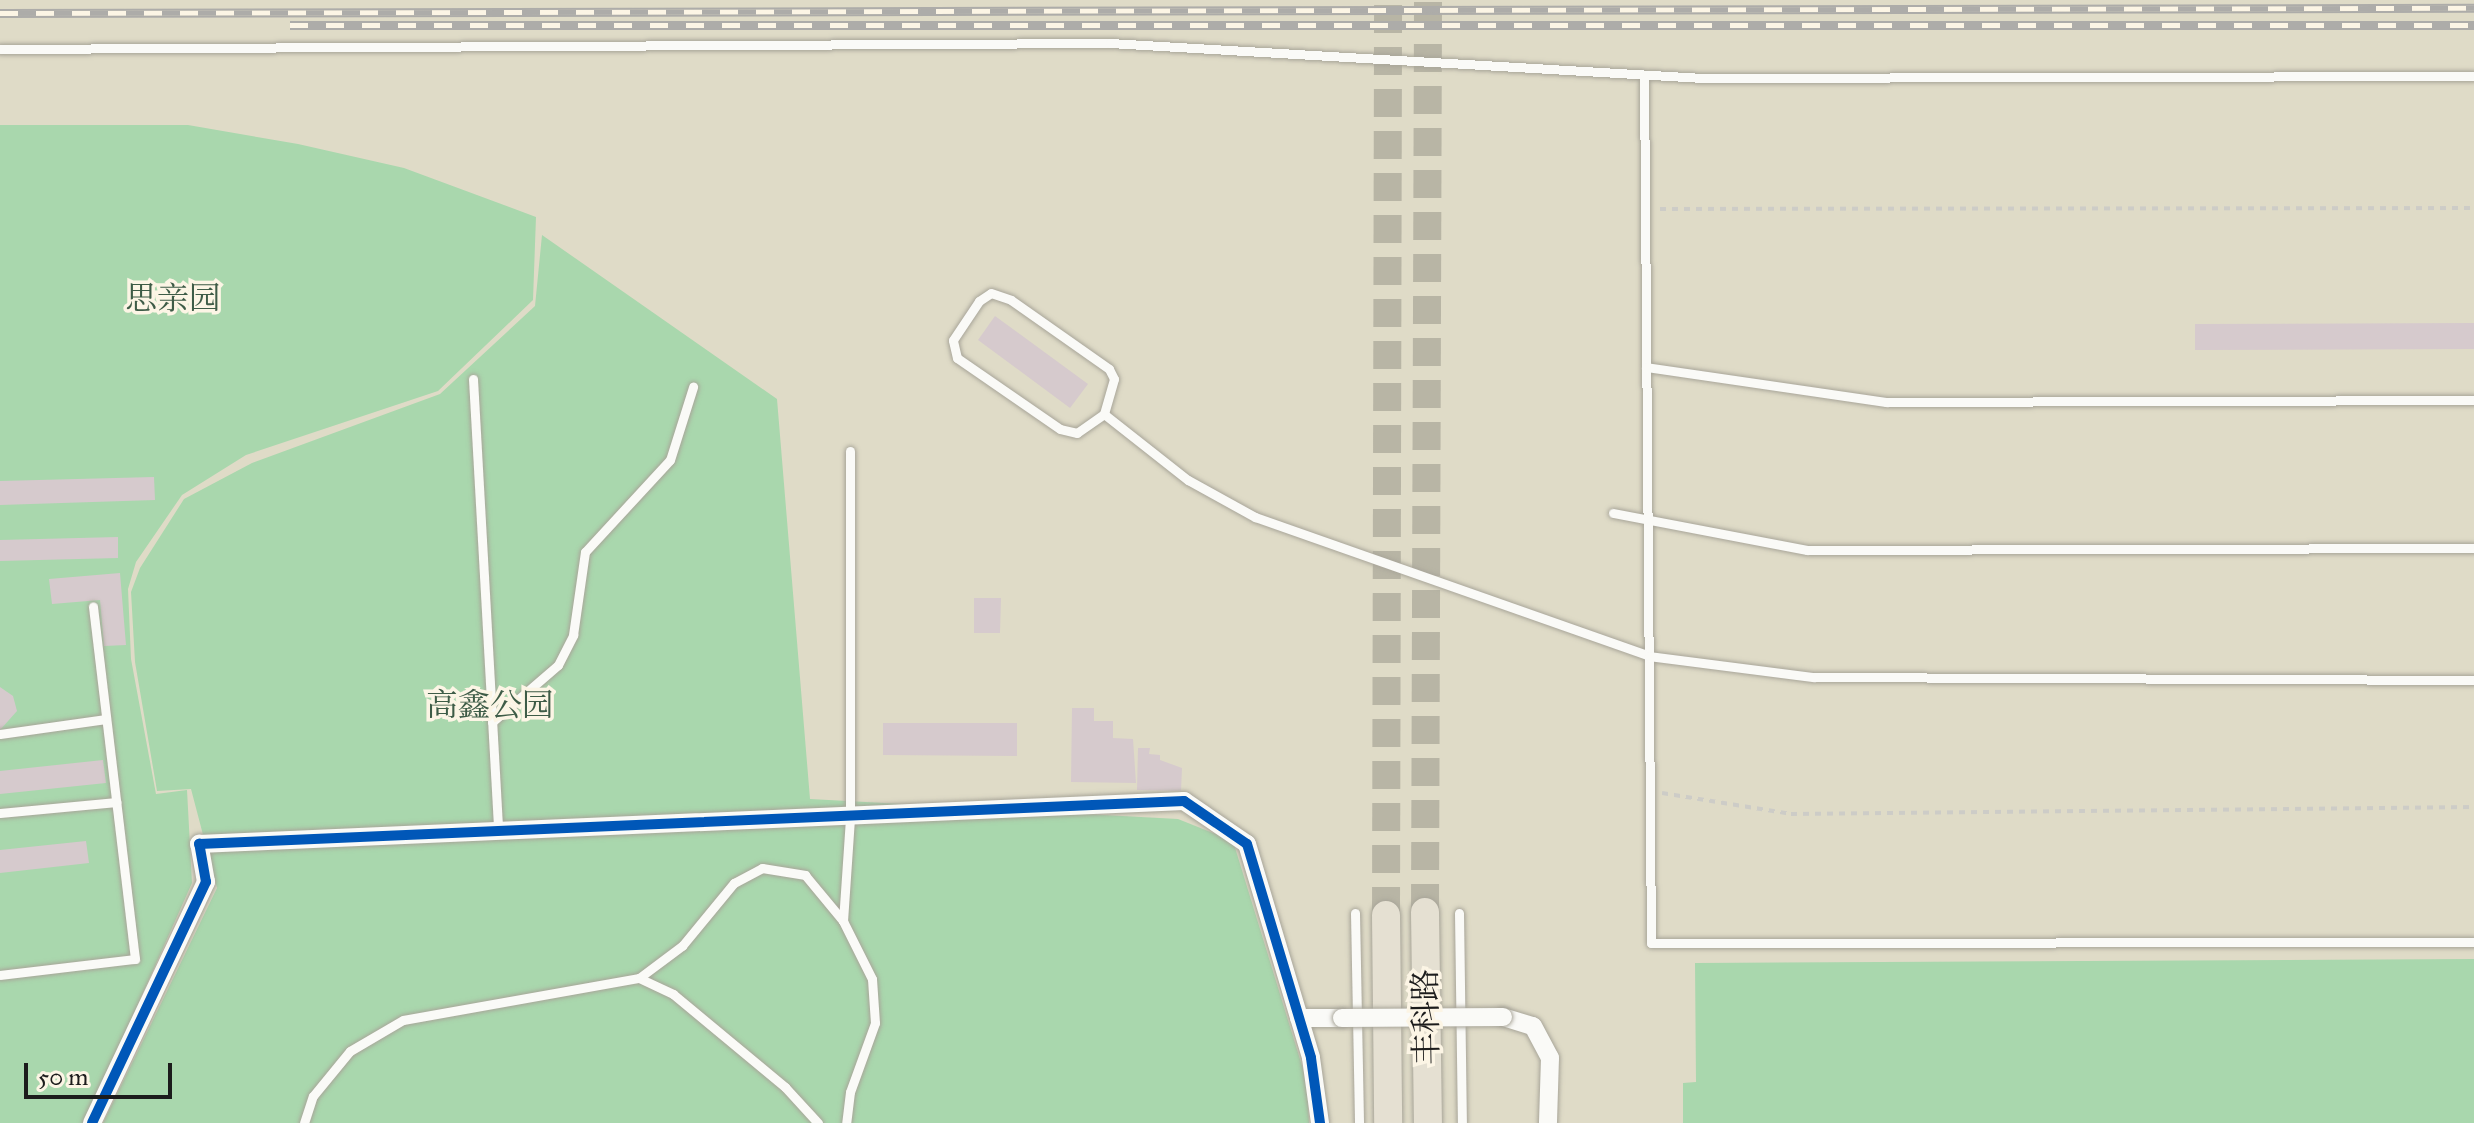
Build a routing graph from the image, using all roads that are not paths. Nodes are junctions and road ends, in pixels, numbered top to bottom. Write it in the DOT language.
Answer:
graph roads {
  1 [pos="0,49"];
  2 [pos="1644,75"];
  3 [pos="2474,76"];
  4 [pos="1646,367"];
  5 [pos="473,379"];
  6 [pos="693,387"];
  7 [pos="2474,400"];
  8 [pos="1104,414"];
  9 [pos="850,451"];
  10 [pos="1613,513"];
  11 [pos="1647,523"];
  12 [pos="2474,548"];
  13 [pos="93,606"];
  14 [pos="1649,656"];
  15 [pos="2474,680"];
  16 [pos="106,719"];
  17 [pos="492,722"];
  18 [pos="0,734"];
  19 [pos="116,802"];
  20 [pos="0,813"];
  21 [pos="850,819"];
  22 [pos="498,833"];
  23 [pos="1425,912"];
  24 [pos="1355,913"];
  25 [pos="1459,913"];
  26 [pos="1386,915"];
  27 [pos="843,921"];
  28 [pos="2474,942"];
  29 [pos="0,975"];
  30 [pos="639,978"];
  31 [pos="1299,1018"];
  32 [pos="92,1123"];
  33 [pos="304,1123"];
  34 [pos="818,1123"];
  35 [pos="846,1123"];
  36 [pos="1320,1123"];
  37 [pos="1359,1123"];
  38 [pos="1388,1123"];
  39 [pos="1428,1123"];
  40 [pos="1462,1123"];
  41 [pos="1548,1123"];
  1 -- 2 [label="lane"];
  2 -- 3 [label="lane"];
  2 -- 4 [label="lane"];
  4 -- 7 [label="lane"];
  4 -- 11 [label="lane"];
  5 -- 17 [label="lane"];
  6 -- 17 [label="lane"];
  8 -- 8 [label="lane"];
  8 -- 14 [label="lane"];
  9 -- 21 [label="lane"];
  10 -- 11 [label="lane"];
  11 -- 12 [label="lane"];
  11 -- 14 [label="lane"];
  13 -- 16 [label="lane"];
  14 -- 15 [label="lane"];
  14 -- 28 [label="lane"];
  16 -- 18 [label="lane"];
  16 -- 19 [label="lane"];
  17 -- 22 [label="lane"];
  19 -- 20 [label="lane"];
  19 -- 29 [label="lane"];
  21 -- 22 [label="street"];
  21 -- 27 [label="lane"];
  21 -- 31 [label="street"];
  22 -- 32 [label="street"];
  23 -- 39 [label="main road, 丰科路"];
  24 -- 37 [label="lane"];
  25 -- 40 [label="lane, 丰科路"];
  26 -- 38 [label="main road, 丰科路"];
  27 -- 30 [label="lane"];
  27 -- 35 [label="lane"];
  30 -- 33 [label="lane"];
  30 -- 34 [label="lane"];
  31 -- 36 [label="street"];
  31 -- 41 [label="street, bridge"];
}
